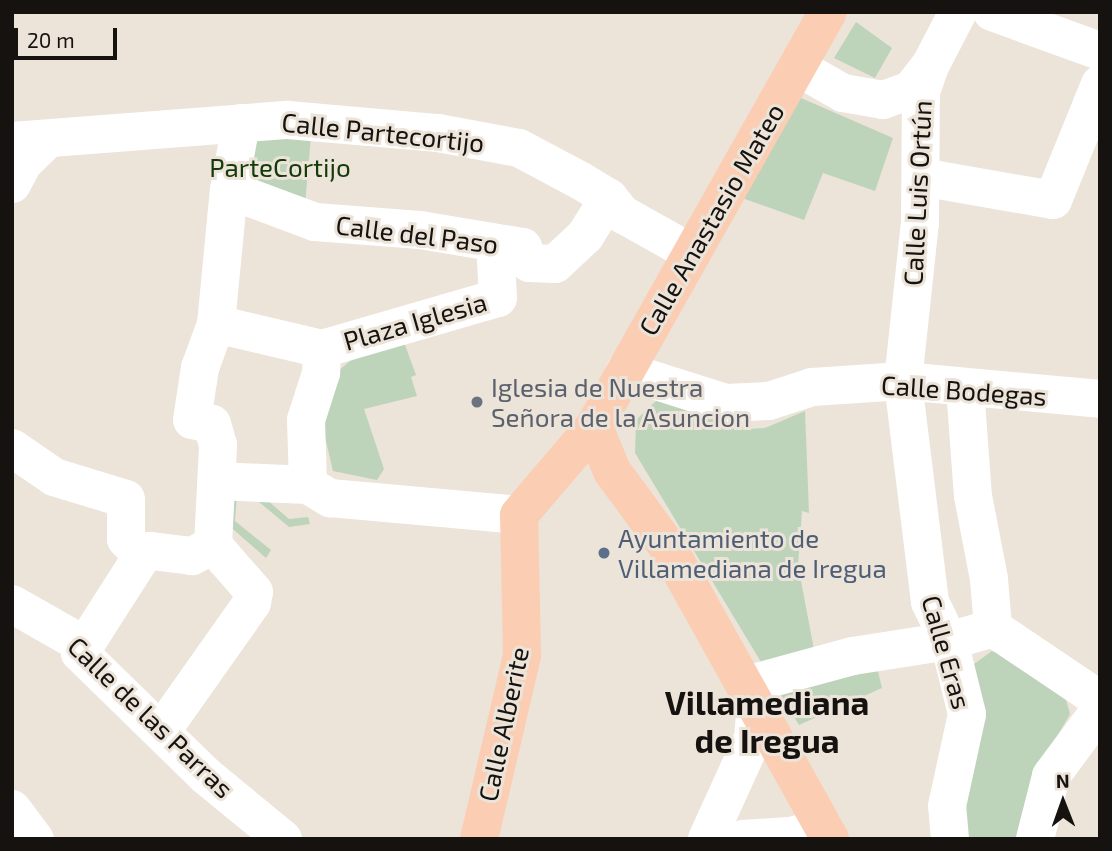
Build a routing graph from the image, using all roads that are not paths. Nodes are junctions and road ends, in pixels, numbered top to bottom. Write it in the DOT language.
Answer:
graph roads {
  1 [pos="828,12"];
  2 [pos="958,12"];
  3 [pos="992,12"];
  4 [pos="1100,51"];
  5 [pos="930,66"];
  6 [pos="799,68"];
  7 [pos="1100,84"];
  8 [pos="242,123"];
  9 [pos="29,141"];
  10 [pos="921,177"];
  11 [pos="12,184"];
  12 [pos="229,190"];
  13 [pos="609,198"];
  14 [pos="495,243"];
  15 [pos="690,252"];
  16 [pos="216,324"];
  17 [pos="322,349"];
  18 [pos="625,371"];
  19 [pos="902,382"];
  20 [pos="965,388"];
  21 [pos="1100,399"];
  22 [pos="594,427"];
  23 [pos="12,448"];
  24 [pos="217,481"];
  25 [pos="308,485"];
  26 [pos="519,515"];
  27 [pos="213,545"];
  28 [pos="142,556"];
  29 [pos="12,604"];
  30 [pos="993,628"];
  31 [pos="949,641"];
  32 [pos="84,645"];
  33 [pos="751,694"];
  34 [pos="1100,700"];
  35 [pos="1100,710"];
  36 [pos="163,729"];
  37 [pos="12,809"];
  38 [pos="827,834"];
  39 [pos="35,839"];
  40 [pos="283,839"];
  41 [pos="479,839"];
  42 [pos="707,839"];
  43 [pos="743,839"];
  44 [pos="950,839"];
  45 [pos="1035,839"];
  1 -- 6 [label="main road, Calle Anastasio Mateo"];
  2 -- 5 [label="street, Calle Luis Ortún"];
  3 -- 4 [label="street"];
  5 -- 6 [label="street"];
  5 -- 10 [label="street, Calle Luis Ortún"];
  6 -- 15 [label="main road, Calle Anastasio Mateo"];
  7 -- 10 [label="street"];
  8 -- 9 [label="street, Calle Partecortijo"];
  8 -- 12 [label="street"];
  8 -- 13 [label="street, Calle Partecortijo"];
  9 -- 11 [label="street, Calle Partecortijo"];
  10 -- 19 [label="street, Calle Luis Ortún"];
  12 -- 14 [label="street, Calle del Paso"];
  12 -- 16 [label="street"];
  13 -- 14 [label="street, Calle del Paso"];
  13 -- 15 [label="street, Calle Partecortijo"];
  14 -- 17 [label="street, Plaza Iglesia"];
  15 -- 18 [label="main road, Calle Anastasio Mateo"];
  16 -- 17 [label="street, Plaza Iglesia"];
  16 -- 24 [label="street"];
  17 -- 25 [label="street, Plaza Iglesia"];
  18 -- 19 [label="street, Calle Bodegas"];
  18 -- 22 [label="main road, Calle Anastasio Mateo"];
  19 -- 20 [label="street, Calle Bodegas"];
  19 -- 31 [label="street, Calle Eras"];
  20 -- 21 [label="street, Calle Bodegas"];
  20 -- 30 [label="street"];
  22 -- 26 [label="main road"];
  22 -- 33 [label="main road"];
  23 -- 28 [label="street"];
  24 -- 25 [label="street"];
  24 -- 27 [label="street"];
  25 -- 26 [label="street"];
  26 -- 41 [label="main road, Calle Alberite"];
  27 -- 28 [label="street"];
  27 -- 36 [label="street"];
  28 -- 32 [label="street"];
  29 -- 32 [label="street, Calle de las Parras"];
  30 -- 31 [label="street"];
  30 -- 34 [label="street"];
  31 -- 33 [label="street"];
  31 -- 44 [label="street, Calle Eras"];
  32 -- 36 [label="street, Calle de las Parras"];
  33 -- 38 [label="main road"];
  33 -- 42 [label="street"];
  35 -- 45 [label="street"];
  36 -- 40 [label="street, Calle de las Parras"];
  37 -- 39 [label="street"];
  38 -- 43 [label="street"];
}
